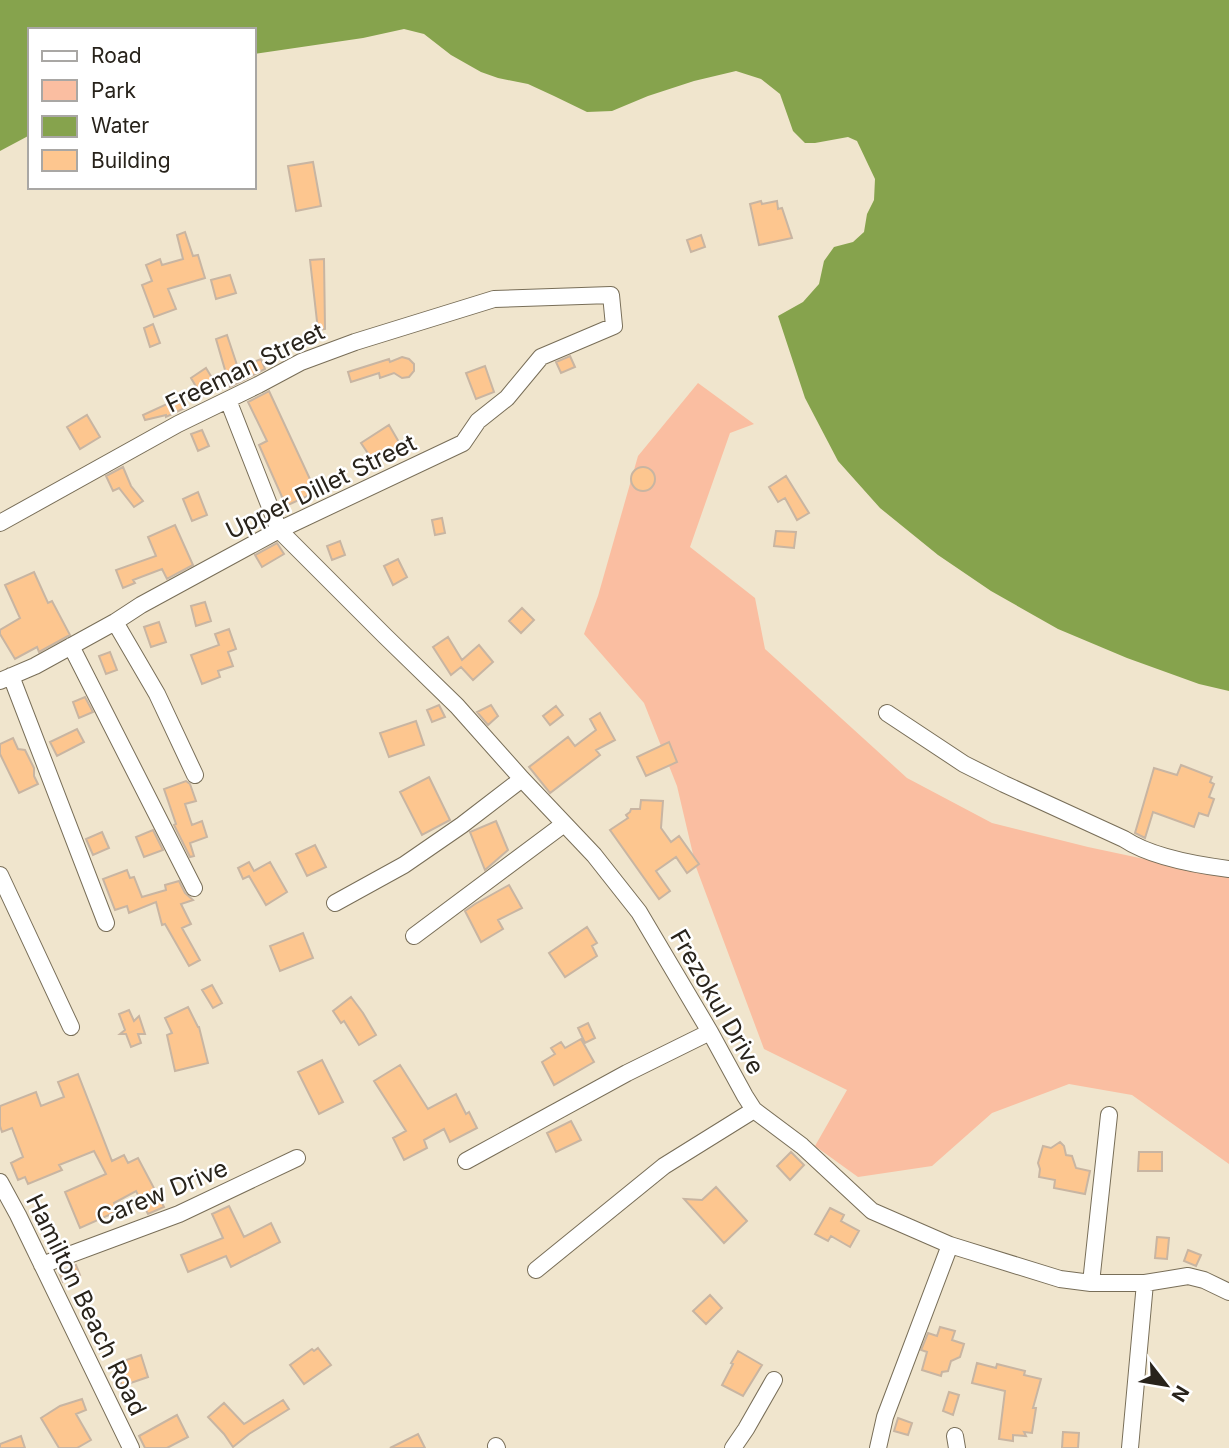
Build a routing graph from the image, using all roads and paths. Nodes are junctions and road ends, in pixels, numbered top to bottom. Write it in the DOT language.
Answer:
graph roads {
  1 [pos="611,295"];
  2 [pos="228,400"];
  3 [pos="0,523"];
  4 [pos="279,530"];
  5 [pos="115,622"];
  6 [pos="71,646"];
  7 [pos="5,678"];
  8 [pos="887,713"];
  9 [pos="195,775"];
  10 [pos="522,779"];
  11 [pos="564,824"];
  12 [pos="1229,869"];
  13 [pos="0,875"];
  14 [pos="194,888"];
  15 [pos="335,903"];
  16 [pos="106,923"];
  17 [pos="414,936"];
  18 [pos="71,1027"];
  19 [pos="709,1032"];
  20 [pos="754,1110"];
  21 [pos="1109,1115"];
  22 [pos="298,1158"];
  23 [pos="466,1161"];
  24 [pos="0,1182"];
  25 [pos="950,1245"];
  26 [pos="42,1265"];
  27 [pos="536,1269"];
  28 [pos="1091,1283"];
  29 [pos="1145,1283"];
  30 [pos="1229,1292"];
  31 [pos="774,1380"];
  32 [pos="131,1448"];
  33 [pos="733,1448"];
  34 [pos="878,1448"];
  35 [pos="1130,1448"];
  1 -- 2 [label="street, Freeman Street"];
  1 -- 4 [label="street, Upper Dillet Street"];
  2 -- 3 [label="street, Freeman Street"];
  2 -- 4 [label="street"];
  4 -- 5 [label="street, Upper Dillet Street"];
  4 -- 10 [label="street, Frezokul Drive"];
  5 -- 6 [label="street, Upper Dillet Street"];
  5 -- 9 [label="street"];
  6 -- 7 [label="street, Upper Dillet Street"];
  6 -- 14 [label="street"];
  7 -- 16 [label="street"];
  8 -- 12 [label="street"];
  10 -- 11 [label="street, Frezokul Drive"];
  10 -- 15 [label="street"];
  11 -- 17 [label="street"];
  11 -- 19 [label="street, Frezokul Drive"];
  13 -- 18 [label="street"];
  19 -- 20 [label="street, Frezokul Drive"];
  19 -- 23 [label="street"];
  20 -- 25 [label="street, Frezokul Drive"];
  20 -- 27 [label="street"];
  21 -- 28 [label="street"];
  22 -- 26 [label="street, Carew Drive"];
  24 -- 26 [label="street, Hamilton Beach Road"];
  25 -- 28 [label="street, Frezokul Drive"];
  25 -- 34 [label="street"];
  26 -- 32 [label="street, Hamilton Beach Road"];
  28 -- 29 [label="street, Frezokul Drive"];
  29 -- 30 [label="street, Frezokul Drive"];
  29 -- 35 [label="street"];
  31 -- 33 [label="street"];
}
